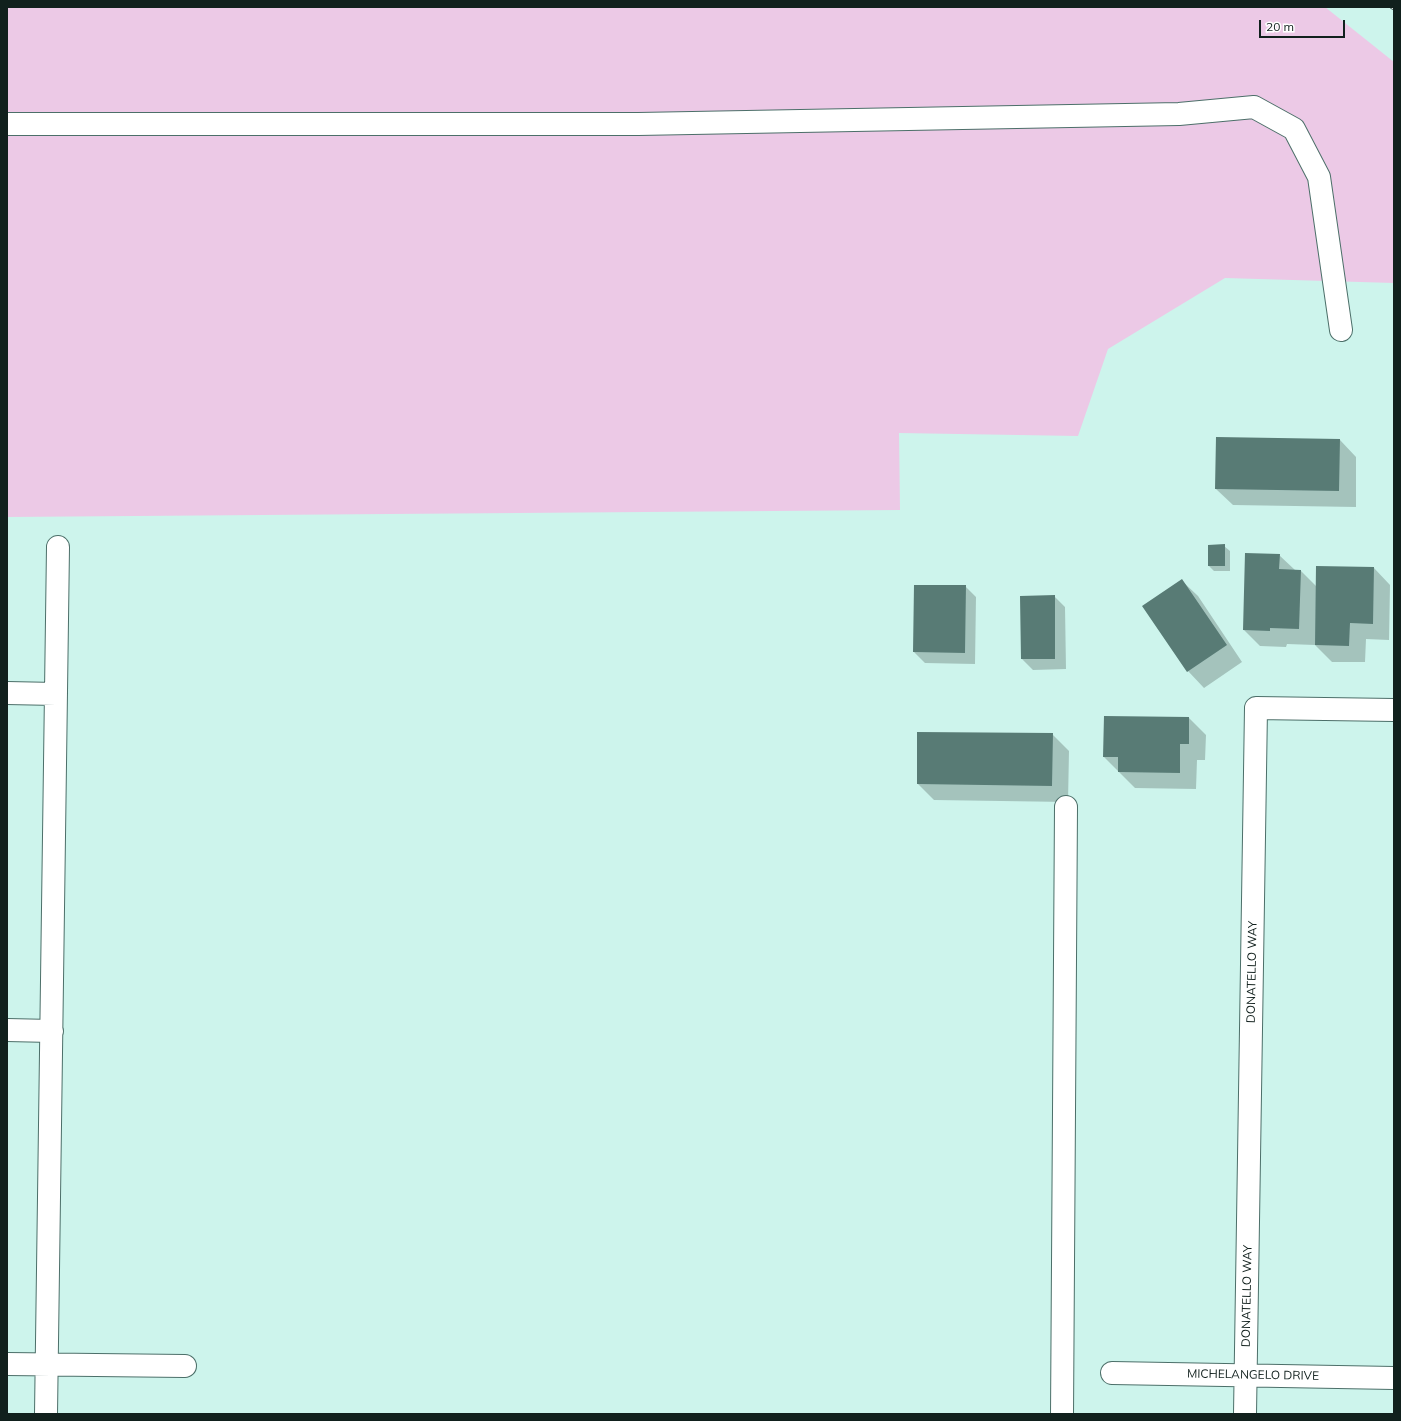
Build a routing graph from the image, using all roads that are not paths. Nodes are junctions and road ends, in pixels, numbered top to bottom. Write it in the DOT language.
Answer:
graph roads {
  1 [pos="7,124"];
  2 [pos="1341,330"];
  3 [pos="58,547"];
  4 [pos="7,693"];
  5 [pos="56,694"];
  6 [pos="1394,710"];
  7 [pos="1066,807"];
  8 [pos="7,1030"];
  9 [pos="52,1032"];
  10 [pos="7,1364"];
  11 [pos="47,1364"];
  12 [pos="185,1366"];
  13 [pos="1112,1373"];
  14 [pos="1246,1375"];
  15 [pos="1394,1378"];
  16 [pos="46,1414"];
  17 [pos="1062,1414"];
  18 [pos="1245,1414"];
  1 -- 2 [label="street"];
  3 -- 5 [label="street"];
  4 -- 5 [label="street"];
  5 -- 9 [label="street"];
  6 -- 14 [label="street, DONATELLO WAY"];
  7 -- 17 [label="street"];
  8 -- 9 [label="street"];
  9 -- 11 [label="street"];
  10 -- 11 [label="street"];
  11 -- 12 [label="street"];
  11 -- 16 [label="street"];
  13 -- 14 [label="street, MICHELANGELO DRIVE"];
  14 -- 15 [label="street, MICHELANGELO DRIVE"];
  14 -- 18 [label="street"];
}
